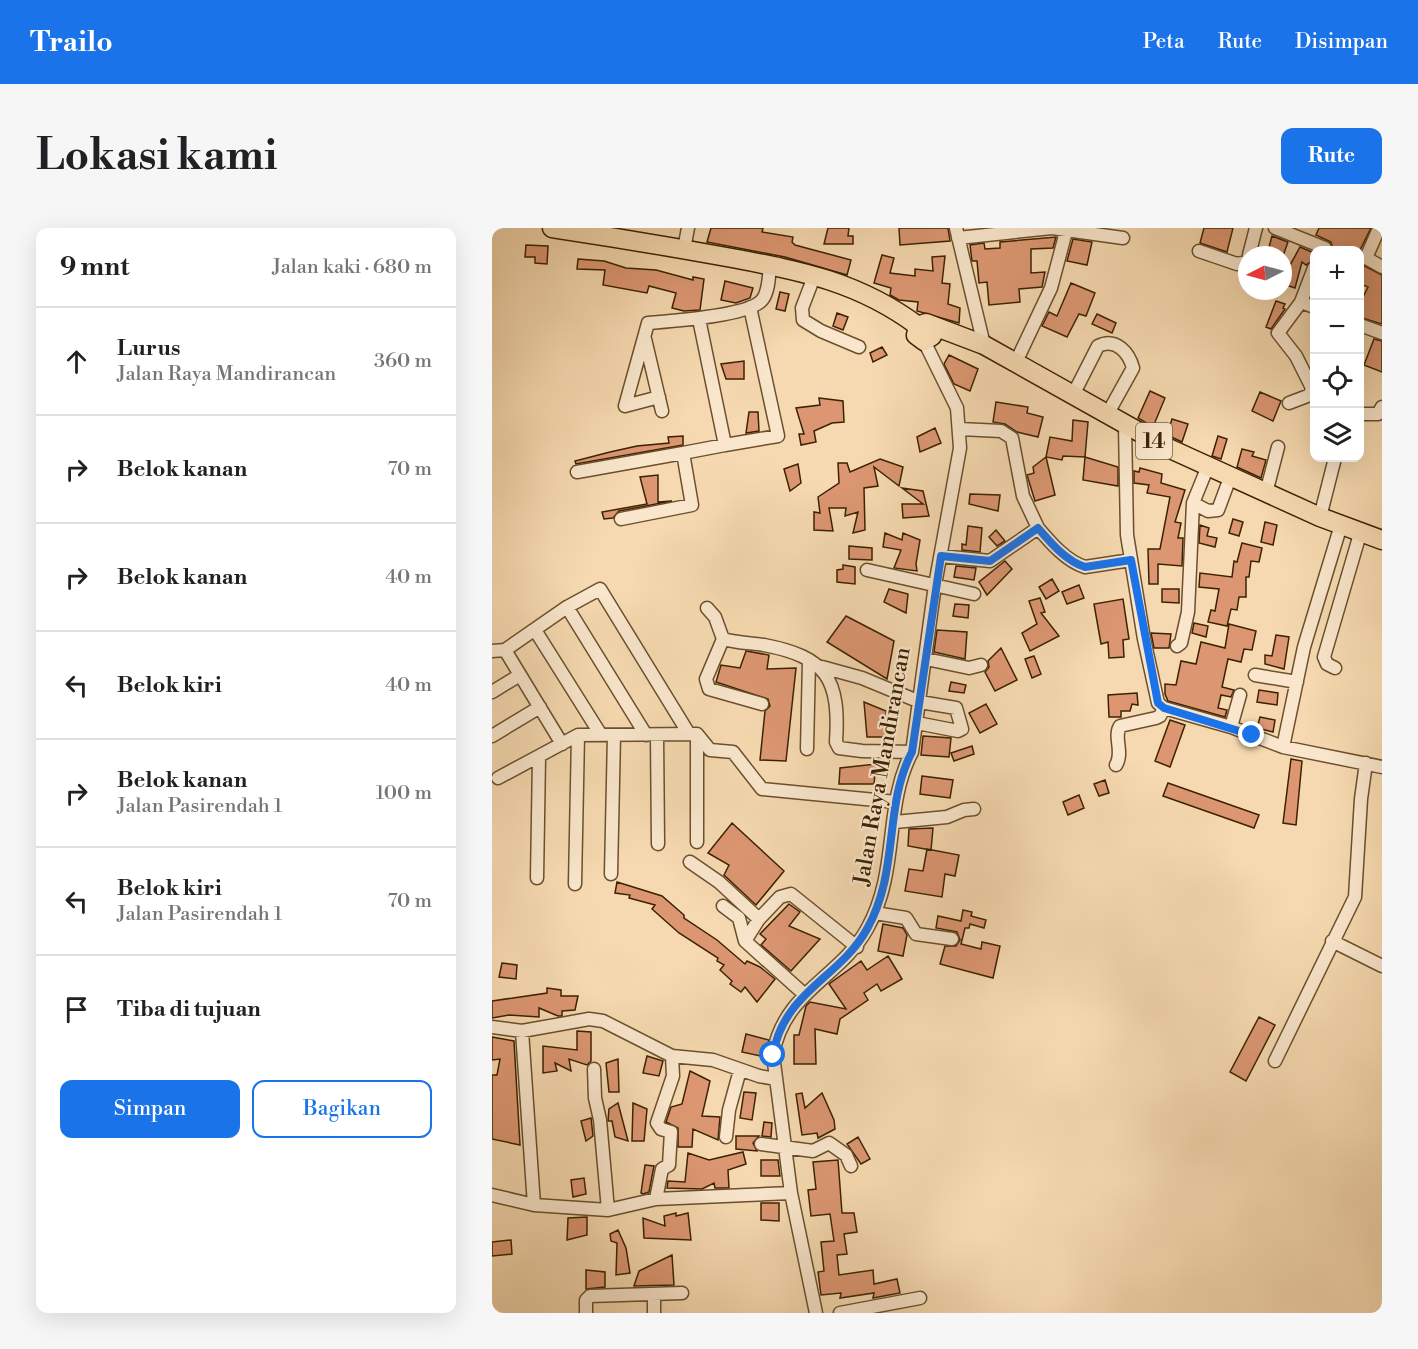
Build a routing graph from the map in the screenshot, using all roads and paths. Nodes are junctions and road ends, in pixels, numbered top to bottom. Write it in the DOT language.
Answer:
graph roads {
  1 [pos="554,228"];
  2 [pos="688,228"];
  3 [pos="1256,228"];
  4 [pos="1275,228"];
  5 [pos="1067,229"];
  6 [pos="957,233"];
  7 [pos="1377,233"];
  8 [pos="1123,238"];
  9 [pos="1251,246"];
  10 [pos="1321,246"];
  11 [pos="684,249"];
  12 [pos="1199,251"];
  13 [pos="1364,260"];
  14 [pos="1364,262"];
  15 [pos="770,264"];
  16 [pos="1238,264"];
  17 [pos="1382,267"];
  18 [pos="815,274"];
  19 [pos="1310,278"];
  20 [pos="1301,302"];
  21 [pos="1310,306"];
  22 [pos="750,307"];
  23 [pos="699,319"];
  24 [pos="1364,327"];
  25 [pos="925,331"];
  26 [pos="1382,333"];
  27 [pos="645,338"];
  28 [pos="984,345"];
  29 [pos="859,347"];
  30 [pos="1016,362"];
  31 [pos="1310,384"];
  32 [pos="1073,395"];
  33 [pos="659,398"];
  34 [pos="1310,401"];
  35 [pos="1289,403"];
  36 [pos="662,411"];
  37 [pos="1108,413"];
  38 [pos="1364,414"];
  39 [pos="1381,414"];
  40 [pos="1125,425"];
  41 [pos="960,429"];
  42 [pos="724,445"];
  43 [pos="1278,447"];
  44 [pos="683,453"];
  45 [pos="1334,462"];
  46 [pos="1208,466"];
  47 [pos="578,472"];
  48 [pos="1231,475"];
  49 [pos="1266,492"];
  50 [pos="1193,503"];
  51 [pos="1320,518"];
  52 [pos="621,519"];
  53 [pos="1341,525"];
  54 [pos="1038,528"];
  55 [pos="1360,534"];
  56 [pos="1381,537"];
  57 [pos="941,556"];
  58 [pos="1131,560"];
  59 [pos="867,570"];
  60 [pos="935,585"];
  61 [pos="974,594"];
  62 [pos="567,607"];
  63 [pos="707,608"];
  64 [pos="535,630"];
  65 [pos="723,639"];
  66 [pos="1177,646"];
  67 [pos="498,651"];
  68 [pos="926,660"];
  69 [pos="809,661"];
  70 [pos="981,665"];
  71 [pos="822,667"];
  72 [pos="1335,668"];
  73 [pos="520,675"];
  74 [pos="1255,675"];
  75 [pos="1297,682"];
  76 [pos="492,692"];
  77 [pos="1240,695"];
  78 [pos="920,702"];
  79 [pos="762,704"];
  80 [pos="540,707"];
  81 [pos="1164,708"];
  82 [pos="917,723"];
  83 [pos="1231,727"];
  84 [pos="693,734"];
  85 [pos="578,735"];
  86 [pos="601,735"];
  87 [pos="614,735"];
  88 [pos="651,735"];
  89 [pos="492,736"];
  90 [pos="562,744"];
  91 [pos="1283,747"];
  92 [pos="807,749"];
  93 [pos="912,752"];
  94 [pos="539,757"];
  95 [pos="1366,763"];
  96 [pos="1116,765"];
  97 [pos="1382,767"];
  98 [pos="498,778"];
  99 [pos="896,802"];
  100 [pos="974,809"];
  101 [pos="895,822"];
  102 [pos="697,842"];
  103 [pos="658,844"];
  104 [pos="690,862"];
  105 [pos="611,874"];
  106 [pos="537,878"];
  107 [pos="575,884"];
  108 [pos="723,906"];
  109 [pos="875,913"];
  110 [pos="759,920"];
  111 [pos="952,939"];
  112 [pos="745,941"];
  113 [pos="1332,941"];
  114 [pos="857,947"];
  115 [pos="1382,966"];
  116 [pos="804,994"];
  117 [pos="492,1027"];
  118 [pos="522,1030"];
  119 [pos="672,1056"];
  120 [pos="1275,1061"];
  121 [pos="594,1069"];
  122 [pos="740,1070"];
  123 [pos="776,1079"];
  124 [pos="726,1137"];
  125 [pos="761,1144"];
  126 [pos="787,1148"];
  127 [pos="851,1166"];
  128 [pos="791,1193"];
  129 [pos="492,1195"];
  130 [pos="656,1199"];
  131 [pos="534,1205"];
  132 [pos="608,1210"];
  133 [pos="682,1293"];
  134 [pos="654,1296"];
  135 [pos="920,1298"];
  136 [pos="586,1313"];
  137 [pos="654,1313"];
  138 [pos="816,1313"];
  139 [pos="840,1313"];
  1 -- 11 [label="highway, 14"];
  2 -- 11 [label="street"];
  3 -- 9 [label="street"];
  4 -- 10 [label="street"];
  5 -- 6 [label="street"];
  5 -- 8 [label="street"];
  5 -- 30 [label="street"];
  6 -- 28 [label="street"];
  7 -- 13 [label="street"];
  11 -- 15 [label="highway, 14"];
  12 -- 16 [label="street"];
  14 -- 17 [label="street"];
  15 -- 18 [label="highway, 14"];
  15 -- 22 [label="street"];
  18 -- 25 [label="highway, 14"];
  18 -- 29 [label="street"];
  19 -- 20 [label="street"];
  20 -- 21 [label="street"];
  20 -- 31 [label="street"];
  22 -- 23 [label="street"];
  22 -- 42 [label="street"];
  23 -- 27 [label="street"];
  23 -- 42 [label="street"];
  24 -- 26 [label="street"];
  25 -- 28 [label="highway, 14"];
  25 -- 41 [label="street, Jalan Raya Mandirancan"];
  27 -- 33 [label="street"];
  27 -- 33 [label="street"];
  28 -- 30 [label="highway, 14"];
  30 -- 32 [label="highway, 14"];
  32 -- 37 [label="highway, 14"];
  32 -- 37 [label="street"];
  33 -- 36 [label="street"];
  34 -- 35 [label="street"];
  37 -- 40 [label="highway, 14"];
  38 -- 39 [label="street"];
  40 -- 46 [label="highway, 14"];
  40 -- 58 [label="street"];
  41 -- 54 [label="street"];
  41 -- 57 [label="street, Jalan Raya Mandirancan"];
  42 -- 44 [label="street"];
  43 -- 49 [label="street"];
  44 -- 47 [label="street"];
  44 -- 52 [label="street"];
  45 -- 51 [label="street"];
  46 -- 48 [label="highway, 14"];
  46 -- 50 [label="street"];
  48 -- 49 [label="highway, 14"];
  48 -- 50 [label="street"];
  49 -- 51 [label="highway, 14"];
  50 -- 66 [label="street"];
  51 -- 53 [label="highway, 14"];
  53 -- 55 [label="highway, 14"];
  53 -- 75 [label="street"];
  54 -- 57 [label="street"];
  54 -- 58 [label="street"];
  55 -- 56 [label="highway, 14"];
  55 -- 72 [label="street"];
  57 -- 60 [label="street, Jalan Raya Mandirancan"];
  58 -- 81 [label="street"];
  59 -- 60 [label="street"];
  60 -- 61 [label="street"];
  60 -- 68 [label="street, Jalan Raya Mandirancan"];
  62 -- 64 [label="street"];
  62 -- 84 [label="street"];
  62 -- 88 [label="street"];
  63 -- 65 [label="street"];
  64 -- 67 [label="street"];
  64 -- 86 [label="street"];
  65 -- 69 [label="street"];
  65 -- 79 [label="street"];
  67 -- 73 [label="street"];
  68 -- 70 [label="street"];
  68 -- 78 [label="street, Jalan Raya Mandirancan"];
  69 -- 71 [label="street"];
  69 -- 92 [label="street"];
  71 -- 78 [label="street"];
  71 -- 93 [label="street"];
  73 -- 76 [label="street"];
  73 -- 80 [label="street"];
  74 -- 75 [label="street"];
  75 -- 91 [label="street"];
  77 -- 83 [label="street"];
  78 -- 82 [label="street, Jalan Raya Mandirancan"];
  78 -- 82 [label="street"];
  80 -- 89 [label="street"];
  80 -- 90 [label="street"];
  81 -- 83 [label="street"];
  81 -- 96 [label="street"];
  82 -- 93 [label="street, Jalan Raya Mandirancan"];
  83 -- 91 [label="street"];
  84 -- 88 [label="street"];
  84 -- 99 [label="street"];
  84 -- 102 [label="street"];
  85 -- 86 [label="street"];
  85 -- 90 [label="street"];
  85 -- 107 [label="street"];
  86 -- 87 [label="street"];
  87 -- 88 [label="street"];
  87 -- 105 [label="street"];
  88 -- 103 [label="street"];
  90 -- 94 [label="street"];
  91 -- 95 [label="street"];
  93 -- 99 [label="street, Jalan Raya Mandirancan"];
  94 -- 98 [label="street"];
  94 -- 106 [label="street"];
  95 -- 97 [label="street"];
  95 -- 113 [label="street"];
  99 -- 101 [label="street, Jalan Raya Mandirancan"];
  100 -- 101 [label="street"];
  101 -- 109 [label="street, Jalan Raya Mandirancan"];
  104 -- 110 [label="street"];
  108 -- 112 [label="street"];
  109 -- 111 [label="street"];
  109 -- 114 [label="street, Jalan Raya Mandirancan"];
  110 -- 112 [label="street"];
  110 -- 114 [label="street"];
  112 -- 116 [label="street"];
  113 -- 115 [label="street"];
  113 -- 120 [label="street"];
  114 -- 116 [label="street, Jalan Raya Mandirancan"];
  116 -- 123 [label="street, Jalan Raya Mandirancan"];
  117 -- 118 [label="street"];
  118 -- 119 [label="street"];
  118 -- 131 [label="street"];
  119 -- 122 [label="street"];
  119 -- 130 [label="street"];
  121 -- 132 [label="street"];
  122 -- 123 [label="street"];
  122 -- 124 [label="street"];
  123 -- 126 [label="street, Jalan Raya Mandirancan"];
  125 -- 126 [label="street"];
  126 -- 127 [label="street"];
  126 -- 128 [label="street, Jalan Raya Mandirancan"];
  128 -- 130 [label="street"];
  128 -- 138 [label="street, Jalan Raya Mandirancan"];
  129 -- 131 [label="street"];
  130 -- 132 [label="street"];
  131 -- 132 [label="street"];
  133 -- 134 [label="street"];
  134 -- 136 [label="street"];
  134 -- 137 [label="street"];
  135 -- 139 [label="street"];
}
